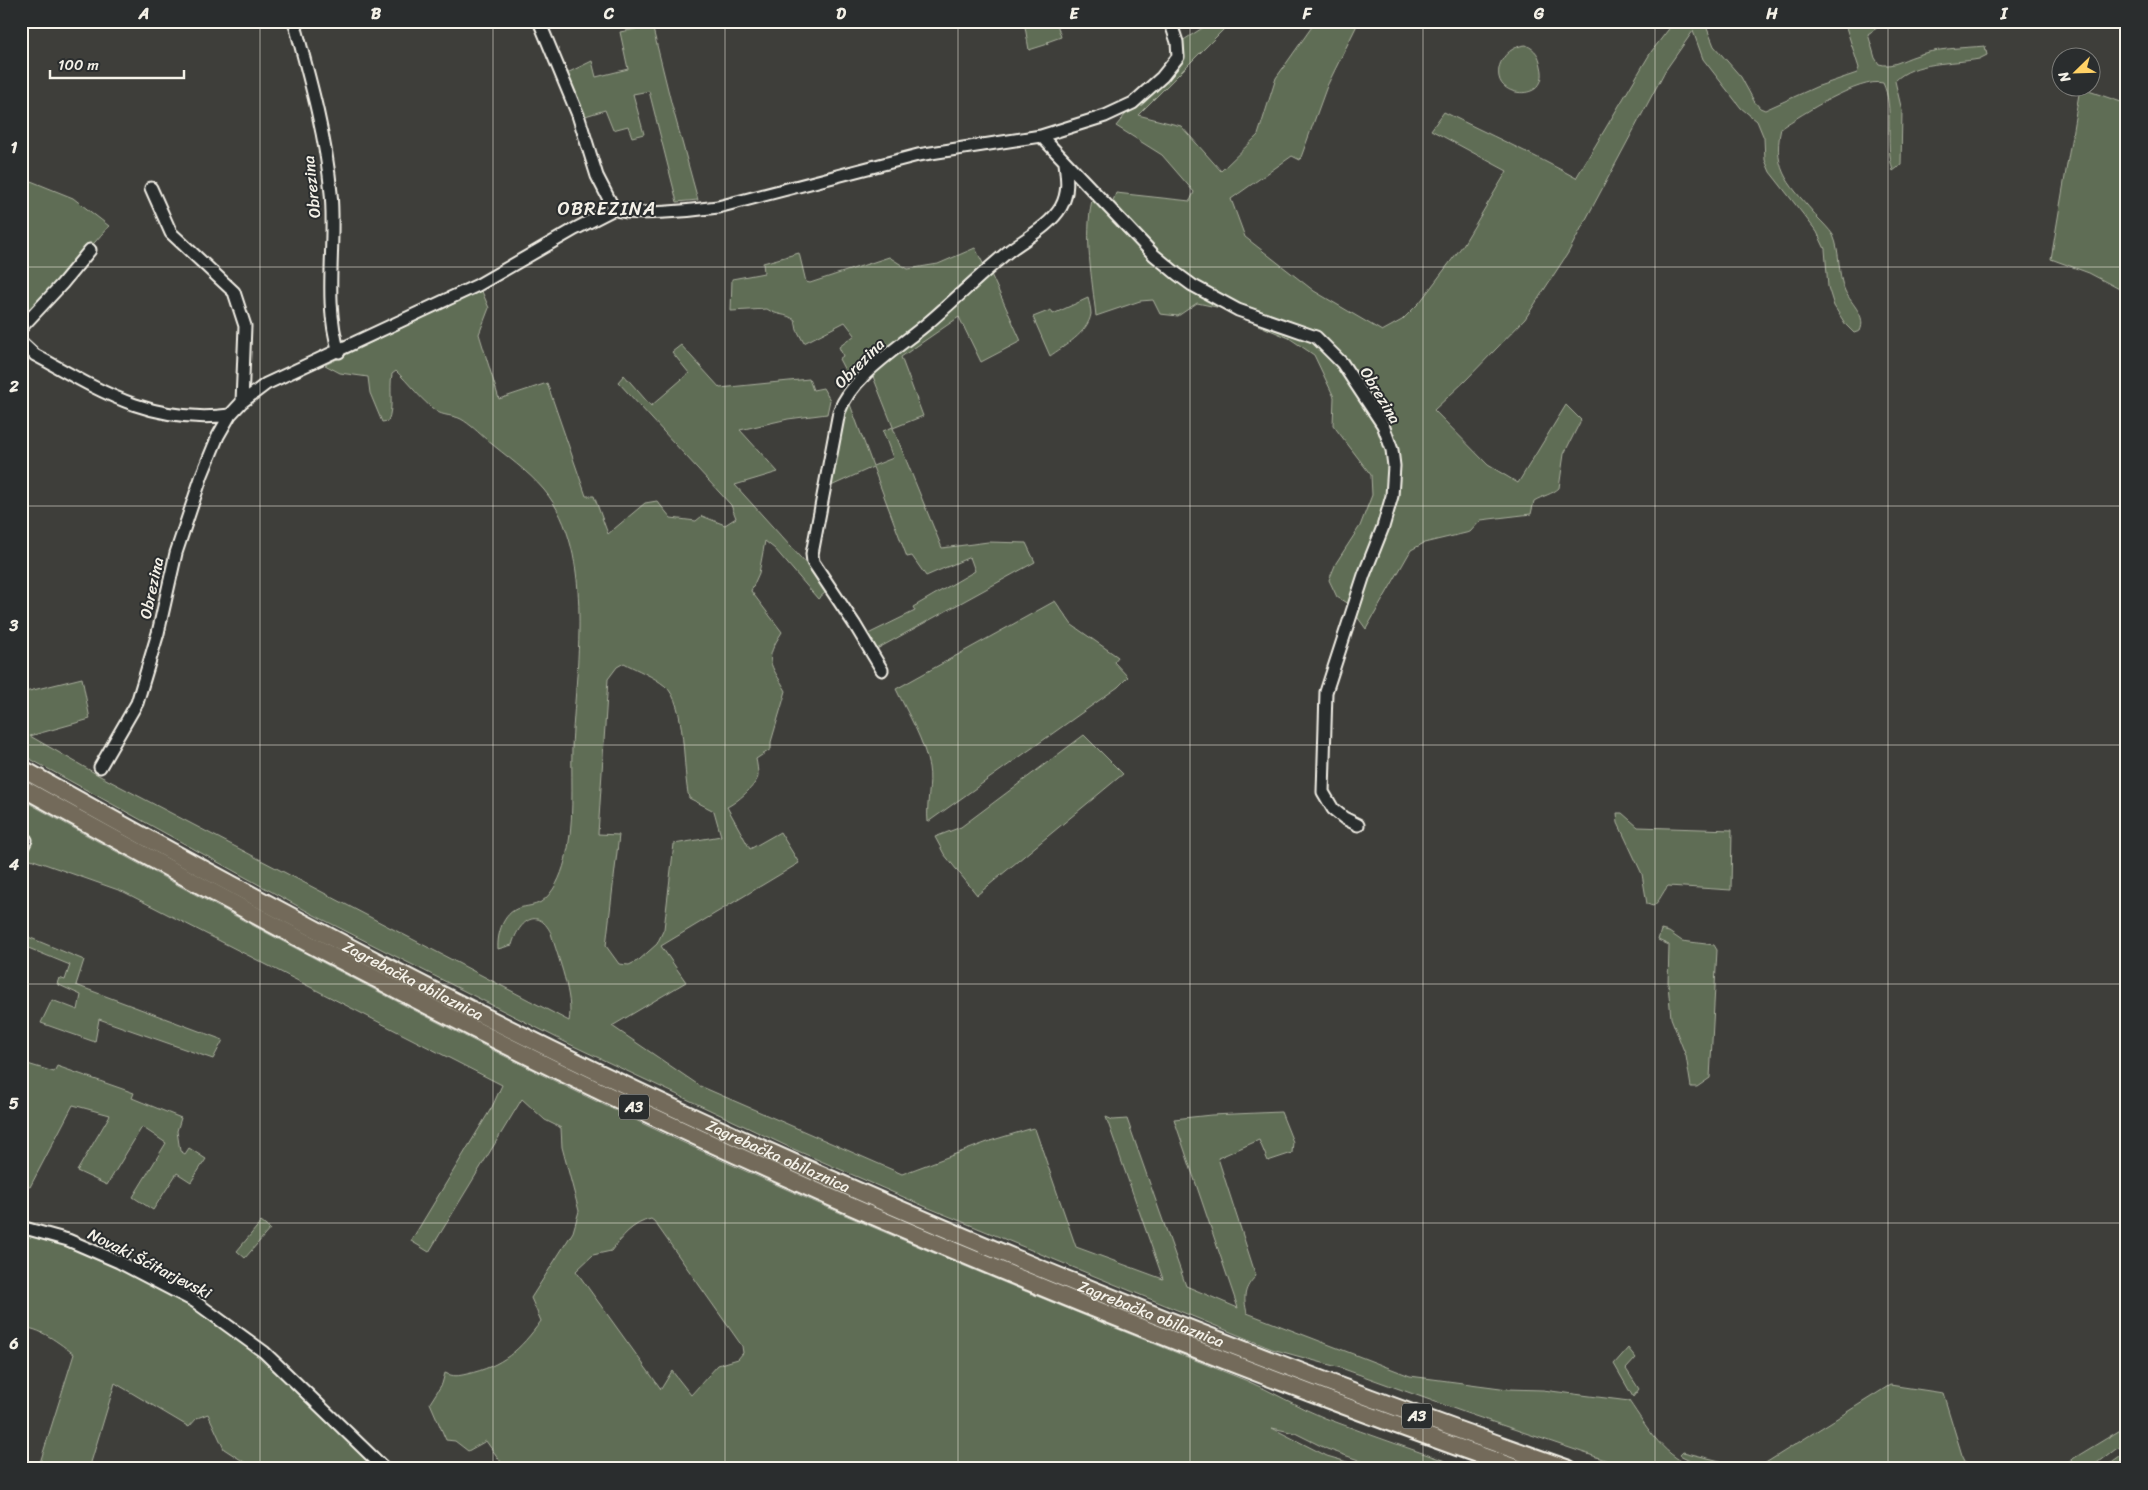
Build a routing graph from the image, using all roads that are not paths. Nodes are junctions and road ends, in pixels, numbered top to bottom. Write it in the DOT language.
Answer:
graph roads {
  1 [pos="294,21"];
  2 [pos="539,21"];
  3 [pos="1170,21"];
  4 [pos="1041,136"];
  5 [pos="1065,163"];
  6 [pos="151,188"];
  7 [pos="614,209"];
  8 [pos="90,250"];
  9 [pos="21,328"];
  10 [pos="21,342"];
  11 [pos="339,352"];
  12 [pos="242,402"];
  13 [pos="230,415"];
  14 [pos="882,670"];
  15 [pos="100,767"];
  16 [pos="21,768"];
  17 [pos="21,787"];
  18 [pos="1358,825"];
  19 [pos="21,1227"];
  20 [pos="385,1469"];
  21 [pos="1519,1469"];
  22 [pos="1569,1469"];
  1 -- 11 [label="street, Obrezina"];
  2 -- 7 [label="street"];
  3 -- 4 [label="street"];
  4 -- 5 [label="street, Obrezina"];
  4 -- 7 [label="street"];
  5 -- 14 [label="street, Obrezina"];
  5 -- 18 [label="street, Obrezina"];
  6 -- 12 [label="street"];
  7 -- 11 [label="street, Obrezina"];
  8 -- 9 [label="street"];
  10 -- 13 [label="street"];
  11 -- 12 [label="street, Obrezina"];
  12 -- 13 [label="street, Obrezina"];
  13 -- 15 [label="street, Obrezina"];
  16 -- 22 [label="highway, Zagrebačka obilaznica / A3"];
  17 -- 21 [label="highway, Zagrebačka obilaznica / A3"];
  19 -- 20 [label="street, Novaki Šćitarjevski"];
}
